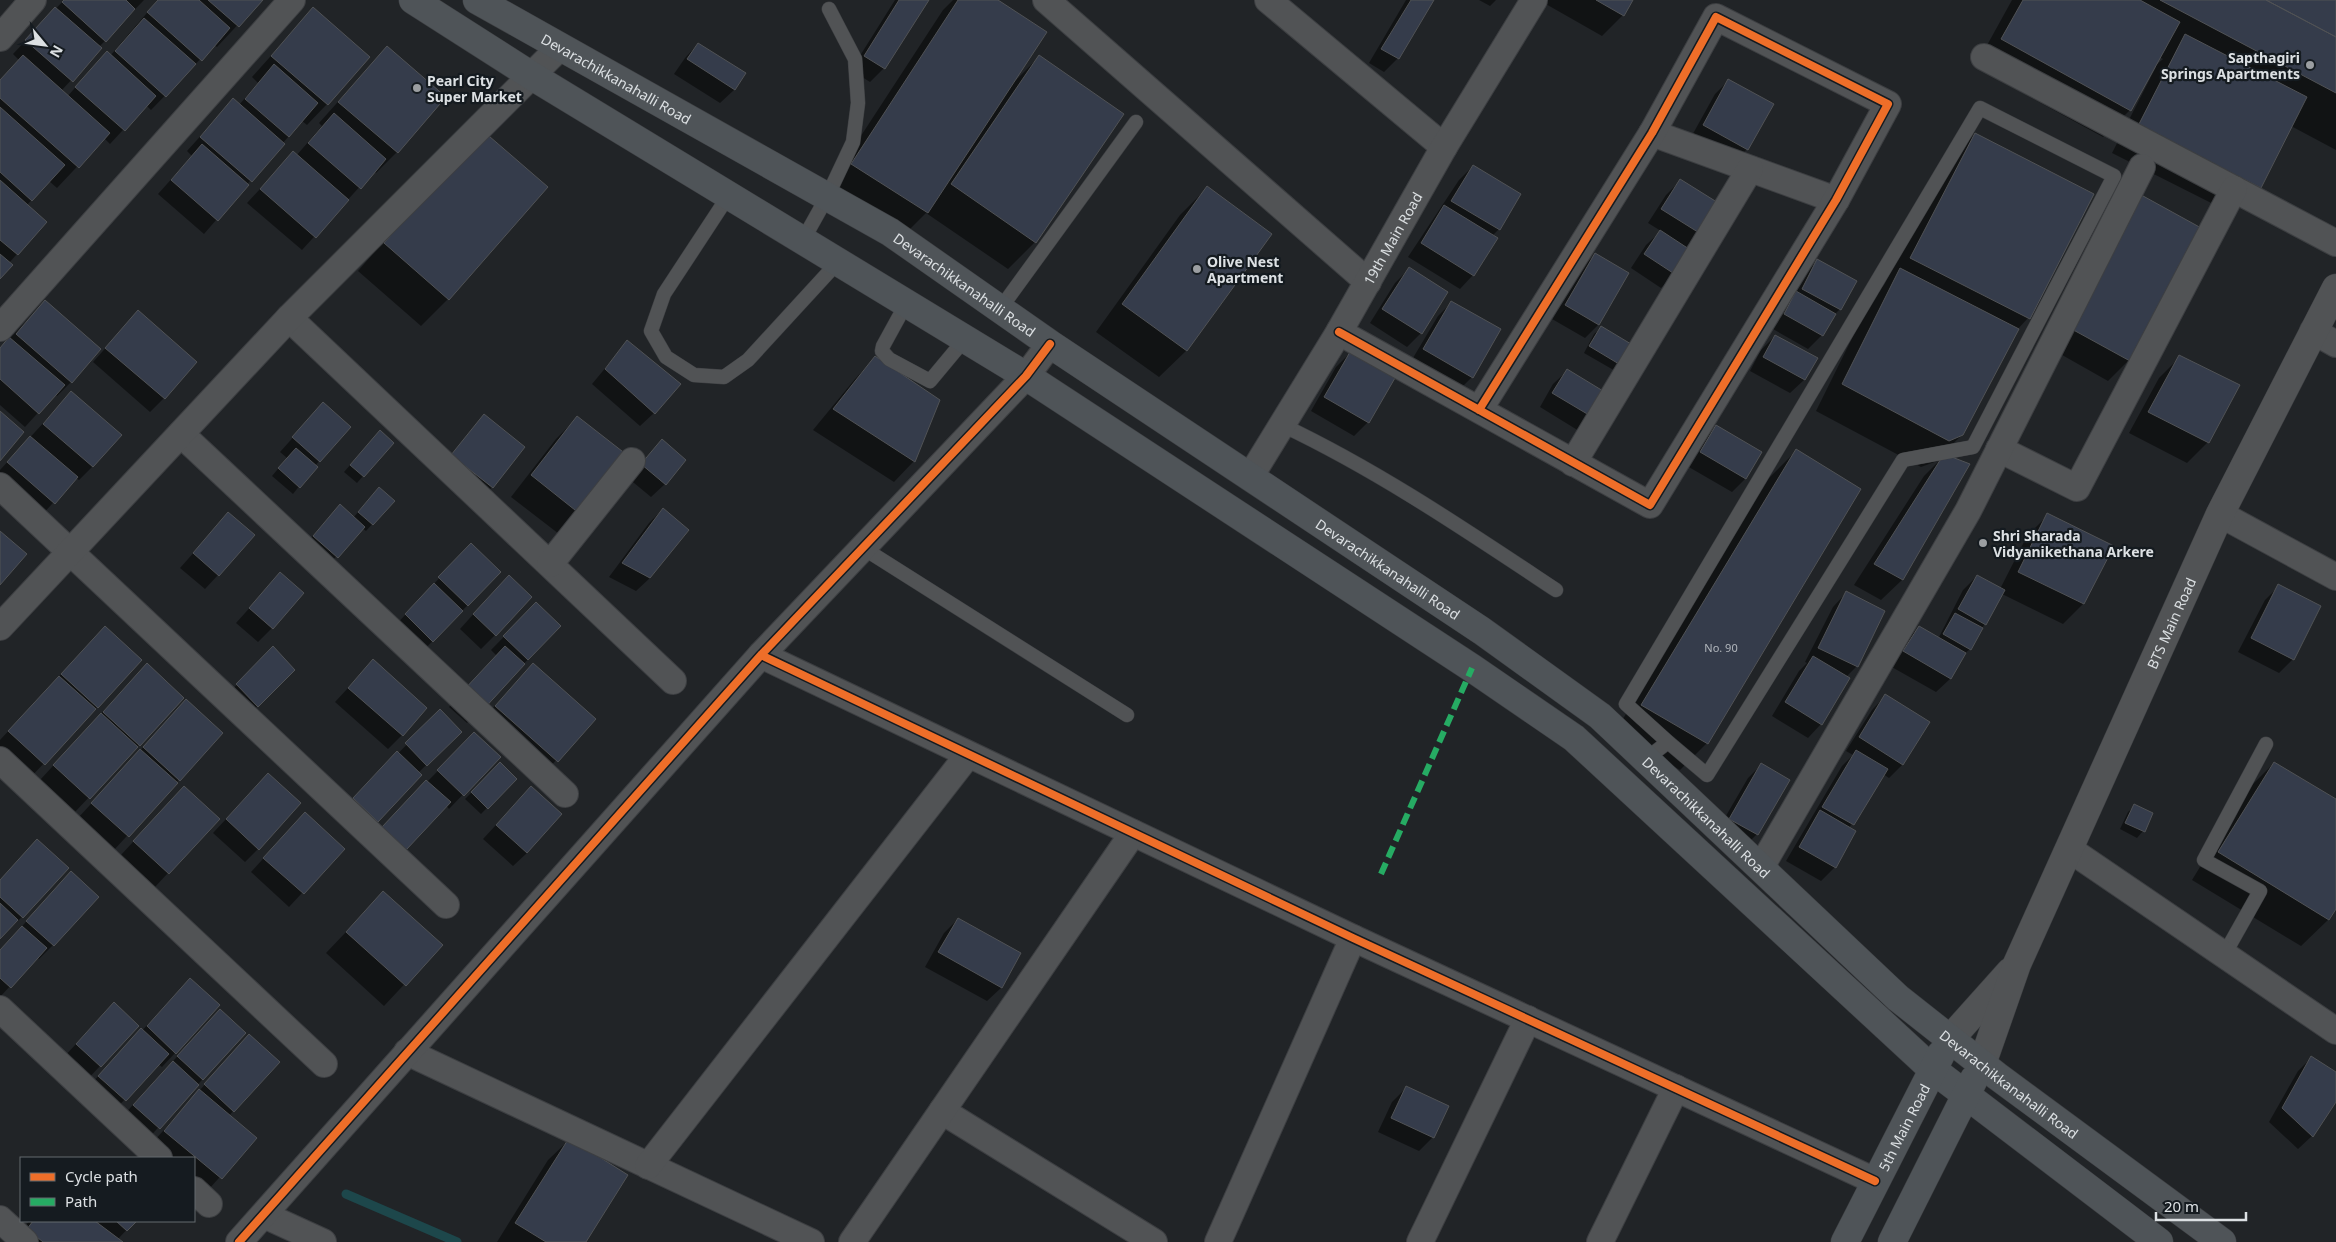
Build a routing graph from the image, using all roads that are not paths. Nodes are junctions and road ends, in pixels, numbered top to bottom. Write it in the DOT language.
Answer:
graph roads {
  1 [pos="33,0"];
  2 [pos="292,0"];
  3 [pos="414,0"];
  4 [pos="476,0"];
  5 [pos="1046,0"];
  6 [pos="1268,0"];
  7 [pos="1534,0"];
  8 [pos="829,9"];
  9 [pos="0,38"];
  10 [pos="560,47"];
  11 [pos="1984,57"];
  12 [pos="532,76"];
  13 [pos="1136,122"];
  14 [pos="1652,133"];
  15 [pos="1444,147"];
  16 [pos="2142,167"];
  17 [pos="1750,169"];
  18 [pos="2234,189"];
  19 [pos="729,195"];
  20 [pos="827,198"];
  21 [pos="1836,200"];
  22 [pos="803,240"];
  23 [pos="2336,243"];
  24 [pos="838,262"];
  25 [pos="1368,282"];
  26 [pos="2336,288"];
  27 [pos="906,304"];
  28 [pos="1000,309"];
  29 [pos="289,318"];
  30 [pos="0,328"];
  31 [pos="1339,332"];
  32 [pos="2324,338"];
  33 [pos="966,339"];
  34 [pos="1050,344"];
  35 [pos="1026,376"];
  36 [pos="1479,410"];
  37 [pos="1282,425"];
  38 [pos="181,434"];
  39 [pos="1999,449"];
  40 [pos="632,461"];
  41 [pos="1574,462"];
  42 [pos="1250,477"];
  43 [pos="0,486"];
  44 [pos="2220,514"];
  45 [pos="862,548"];
  46 [pos="70,552"];
  47 [pos="550,564"];
  48 [pos="2336,577"];
  49 [pos="1556,590"];
  50 [pos="0,627"];
  51 [pos="761,655"];
  52 [pos="673,681"];
  53 [pos="1127,715"];
  54 [pos="1668,742"];
  55 [pos="2266,744"];
  56 [pos="968,755"];
  57 [pos="1646,759"];
  58 [pos="0,760"];
  59 [pos="565,794"];
  60 [pos="1133,833"];
  61 [pos="2069,849"];
  62 [pos="1761,867"];
  63 [pos="446,906"];
  64 [pos="1353,938"];
  65 [pos="2224,955"];
  66 [pos="2018,964"];
  67 [pos="0,1009"];
  68 [pos="1528,1020"];
  69 [pos="2336,1031"];
  70 [pos="1950,1039"];
  71 [pos="407,1052"];
  72 [pos="324,1064"];
  73 [pos="1982,1064"];
  74 [pos="1932,1069"];
  75 [pos="1676,1088"];
  76 [pos="1966,1094"];
  77 [pos="942,1112"];
  78 [pos="159,1157"];
  79 [pos="648,1166"];
  80 [pos="1875,1181"];
  81 [pos="264,1215"];
  82 [pos="0,1219"];
  83 [pos="25,1242"];
  84 [pos="239,1242"];
  85 [pos="323,1242"];
  86 [pos="811,1242"];
  87 [pos="852,1242"];
  88 [pos="1154,1242"];
  89 [pos="1218,1242"];
  90 [pos="1420,1242"];
  91 [pos="1600,1242"];
  92 [pos="1845,1242"];
  93 [pos="1892,1242"];
  94 [pos="2159,1242"];
  95 [pos="2222,1242"];
  1 -- 9 [label="street"];
  2 -- 30 [label="street"];
  3 -- 12 [label="main road"];
  4 -- 10 [label="main road, Devarachikkanahalli Road"];
  5 -- 25 [label="street"];
  6 -- 15 [label="street"];
  7 -- 15 [label="street, 19th Main Road"];
  8 -- 20 [label="lane"];
  10 -- 12 [label="street"];
  10 -- 20 [label="main road, Devarachikkanahalli Road"];
  11 -- 18 [label="street"];
  12 -- 19 [label="main road"];
  12 -- 29 [label="street"];
  13 -- 28 [label="lane"];
  14 -- 17 [label="street"];
  14 -- 21 [label="street"];
  14 -- 36 [label="street"];
  15 -- 25 [label="street, 19th Main Road"];
  16 -- 39 [label="street"];
  17 -- 21 [label="street"];
  17 -- 41 [label="street"];
  18 -- 23 [label="street"];
  18 -- 39 [label="street"];
  19 -- 22 [label="main road"];
  19 -- 24 [label="lane"];
  20 -- 22 [label="lane"];
  20 -- 28 [label="main road, Devarachikkanahalli Road"];
  21 -- 41 [label="street"];
  22 -- 24 [label="main road"];
  24 -- 27 [label="main road"];
  25 -- 31 [label="street, 19th Main Road"];
  26 -- 32 [label="street, BTS Main Road"];
  27 -- 33 [label="main road"];
  27 -- 33 [label="lane"];
  28 -- 34 [label="main road, Devarachikkanahalli Road"];
  29 -- 38 [label="street"];
  29 -- 47 [label="street"];
  31 -- 36 [label="street"];
  31 -- 37 [label="street, 19th Main Road"];
  32 -- 44 [label="street, BTS Main Road"];
  33 -- 35 [label="main road"];
  34 -- 35 [label="street"];
  34 -- 42 [label="main road, Devarachikkanahalli Road"];
  35 -- 45 [label="street"];
  35 -- 74 [label="main road"];
  36 -- 41 [label="street"];
  37 -- 42 [label="street, 19th Main Road"];
  37 -- 49 [label="lane"];
  38 -- 46 [label="street"];
  38 -- 59 [label="street"];
  39 -- 62 [label="street"];
  40 -- 47 [label="street"];
  42 -- 57 [label="main road, Devarachikkanahalli Road"];
  43 -- 46 [label="street"];
  44 -- 48 [label="street"];
  44 -- 61 [label="street, BTS Main Road"];
  45 -- 51 [label="street"];
  45 -- 53 [label="lane"];
  46 -- 50 [label="street"];
  46 -- 63 [label="street"];
  47 -- 52 [label="street"];
  51 -- 56 [label="street"];
  51 -- 71 [label="street"];
  54 -- 54 [label="lane"];
  54 -- 57 [label="lane"];
  55 -- 65 [label="lane"];
  56 -- 60 [label="street"];
  56 -- 79 [label="street"];
  57 -- 62 [label="main road, Devarachikkanahalli Road"];
  58 -- 72 [label="street"];
  60 -- 64 [label="street"];
  60 -- 77 [label="street"];
  61 -- 65 [label="street"];
  61 -- 66 [label="street, BTS Main Road"];
  62 -- 70 [label="main road, Devarachikkanahalli Road"];
  64 -- 68 [label="street"];
  64 -- 89 [label="street"];
  65 -- 69 [label="street"];
  66 -- 70 [label="street, BTS Main Road"];
  66 -- 73 [label="street, BTS Main Road"];
  67 -- 78 [label="street"];
  68 -- 75 [label="street"];
  68 -- 90 [label="street"];
  70 -- 73 [label="main road, Devarachikkanahalli Road"];
  70 -- 74 [label="main road, 5th Main Road"];
  71 -- 79 [label="street"];
  71 -- 81 [label="street"];
  73 -- 76 [label="main road"];
  73 -- 95 [label="main road, Devarachikkanahalli Road"];
  74 -- 76 [label="main road"];
  74 -- 80 [label="main road, 5th Main Road"];
  75 -- 80 [label="street"];
  75 -- 91 [label="street"];
  76 -- 93 [label="main road"];
  76 -- 94 [label="main road"];
  77 -- 87 [label="street"];
  77 -- 88 [label="street"];
  79 -- 86 [label="street"];
  80 -- 92 [label="main road, 5th Main Road"];
  81 -- 84 [label="street"];
  81 -- 85 [label="street"];
  82 -- 83 [label="street"];
}
